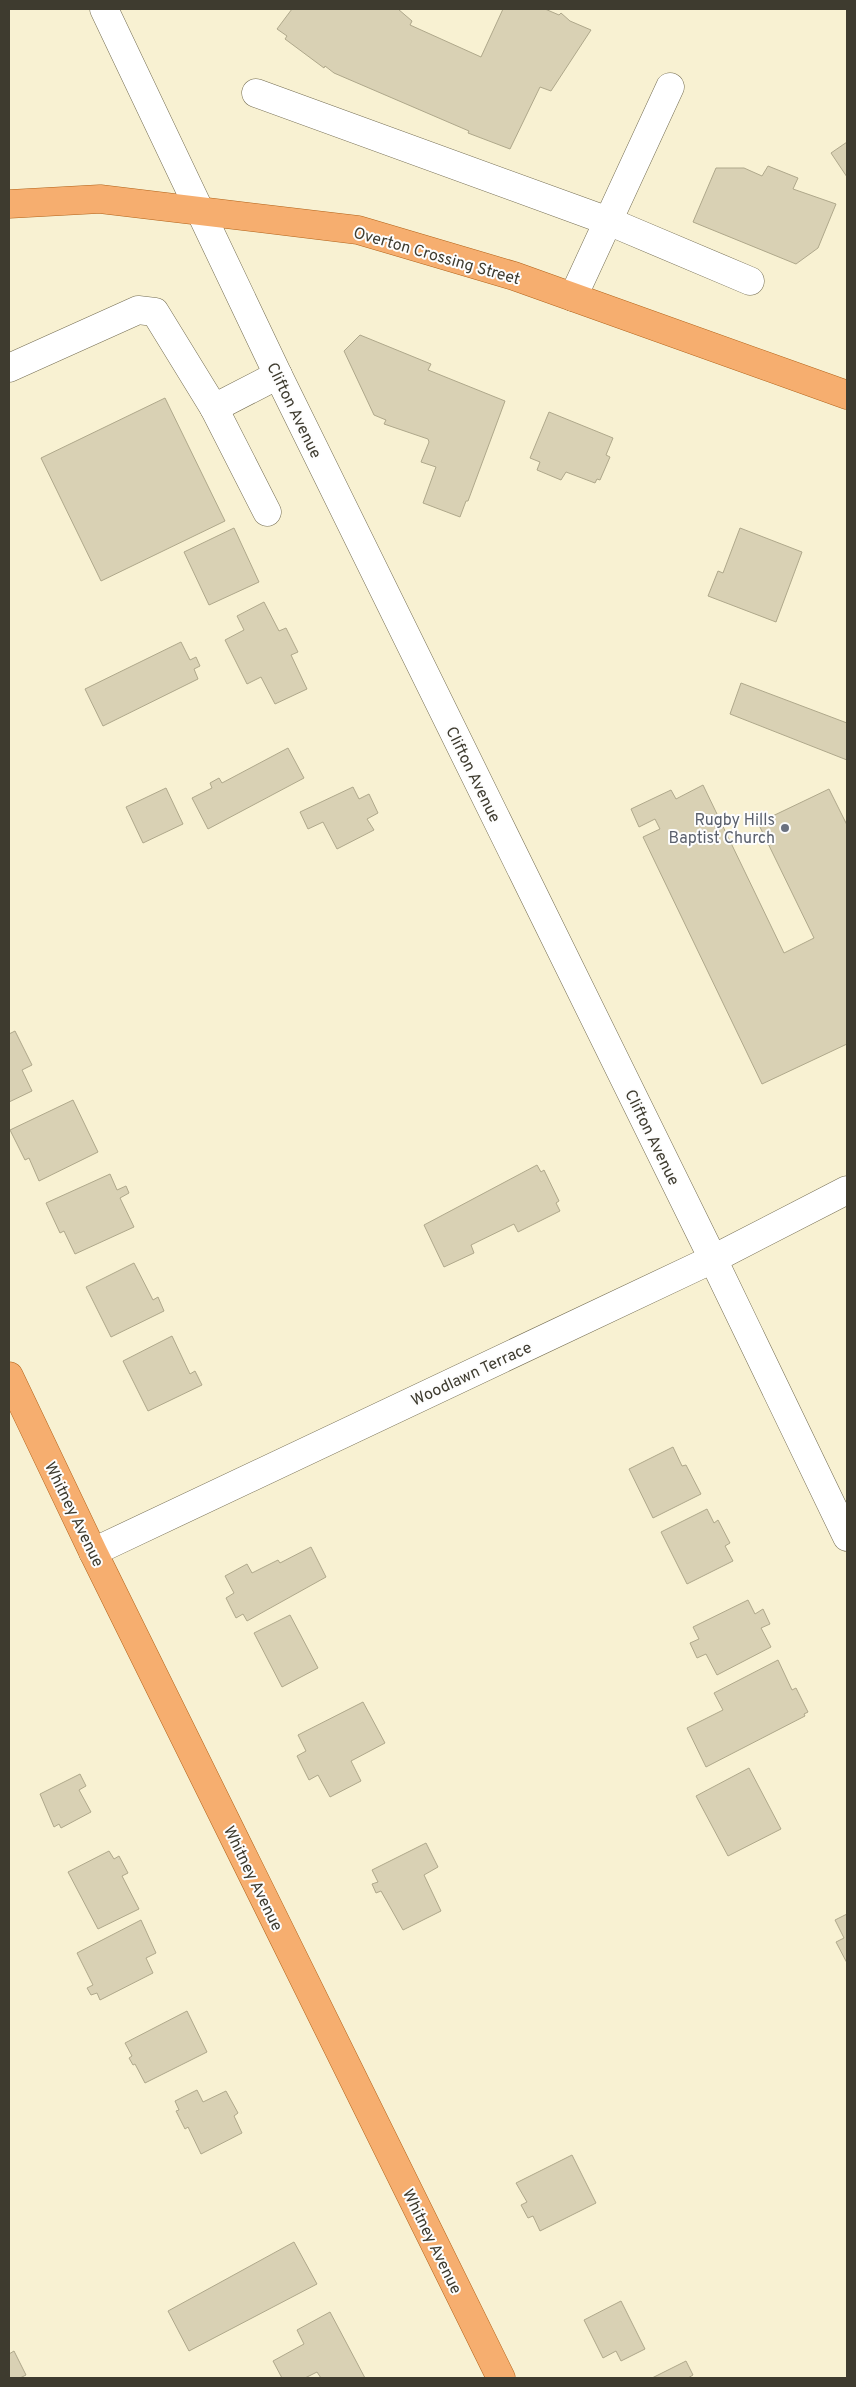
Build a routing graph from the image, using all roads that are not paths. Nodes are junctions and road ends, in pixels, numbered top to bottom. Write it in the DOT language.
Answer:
graph roads {
  1 [pos="104,9"];
  2 [pos="670,87"];
  3 [pos="256,93"];
  4 [pos="9,204"];
  5 [pos="200,211"];
  6 [pos="608,221"];
  7 [pos="750,282"];
  8 [pos="574,297"];
  9 [pos="9,368"];
  10 [pos="278,375"];
  11 [pos="847,395"];
  12 [pos="214,408"];
  13 [pos="267,512"];
  14 [pos="847,1190"];
  15 [pos="713,1259"];
  16 [pos="9,1376"];
  17 [pos="847,1537"];
  18 [pos="93,1552"];
  19 [pos="501,2378"];
  1 -- 5 [label="street, Clifton Avenue"];
  2 -- 6 [label="street"];
  3 -- 6 [label="street"];
  4 -- 5 [label="main road, Overton Crossing Street"];
  5 -- 8 [label="main road, Overton Crossing Street"];
  5 -- 10 [label="street, Clifton Avenue"];
  6 -- 7 [label="street"];
  6 -- 8 [label="street"];
  8 -- 11 [label="main road, Overton Crossing Street"];
  9 -- 12 [label="street"];
  10 -- 12 [label="street"];
  10 -- 15 [label="street, Clifton Avenue"];
  12 -- 13 [label="street"];
  14 -- 15 [label="street, Woodlawn Terrace"];
  15 -- 17 [label="street, Clifton Avenue"];
  15 -- 18 [label="street, Woodlawn Terrace"];
  16 -- 18 [label="main road, Whitney Avenue"];
  18 -- 19 [label="main road, Whitney Avenue"];
}
